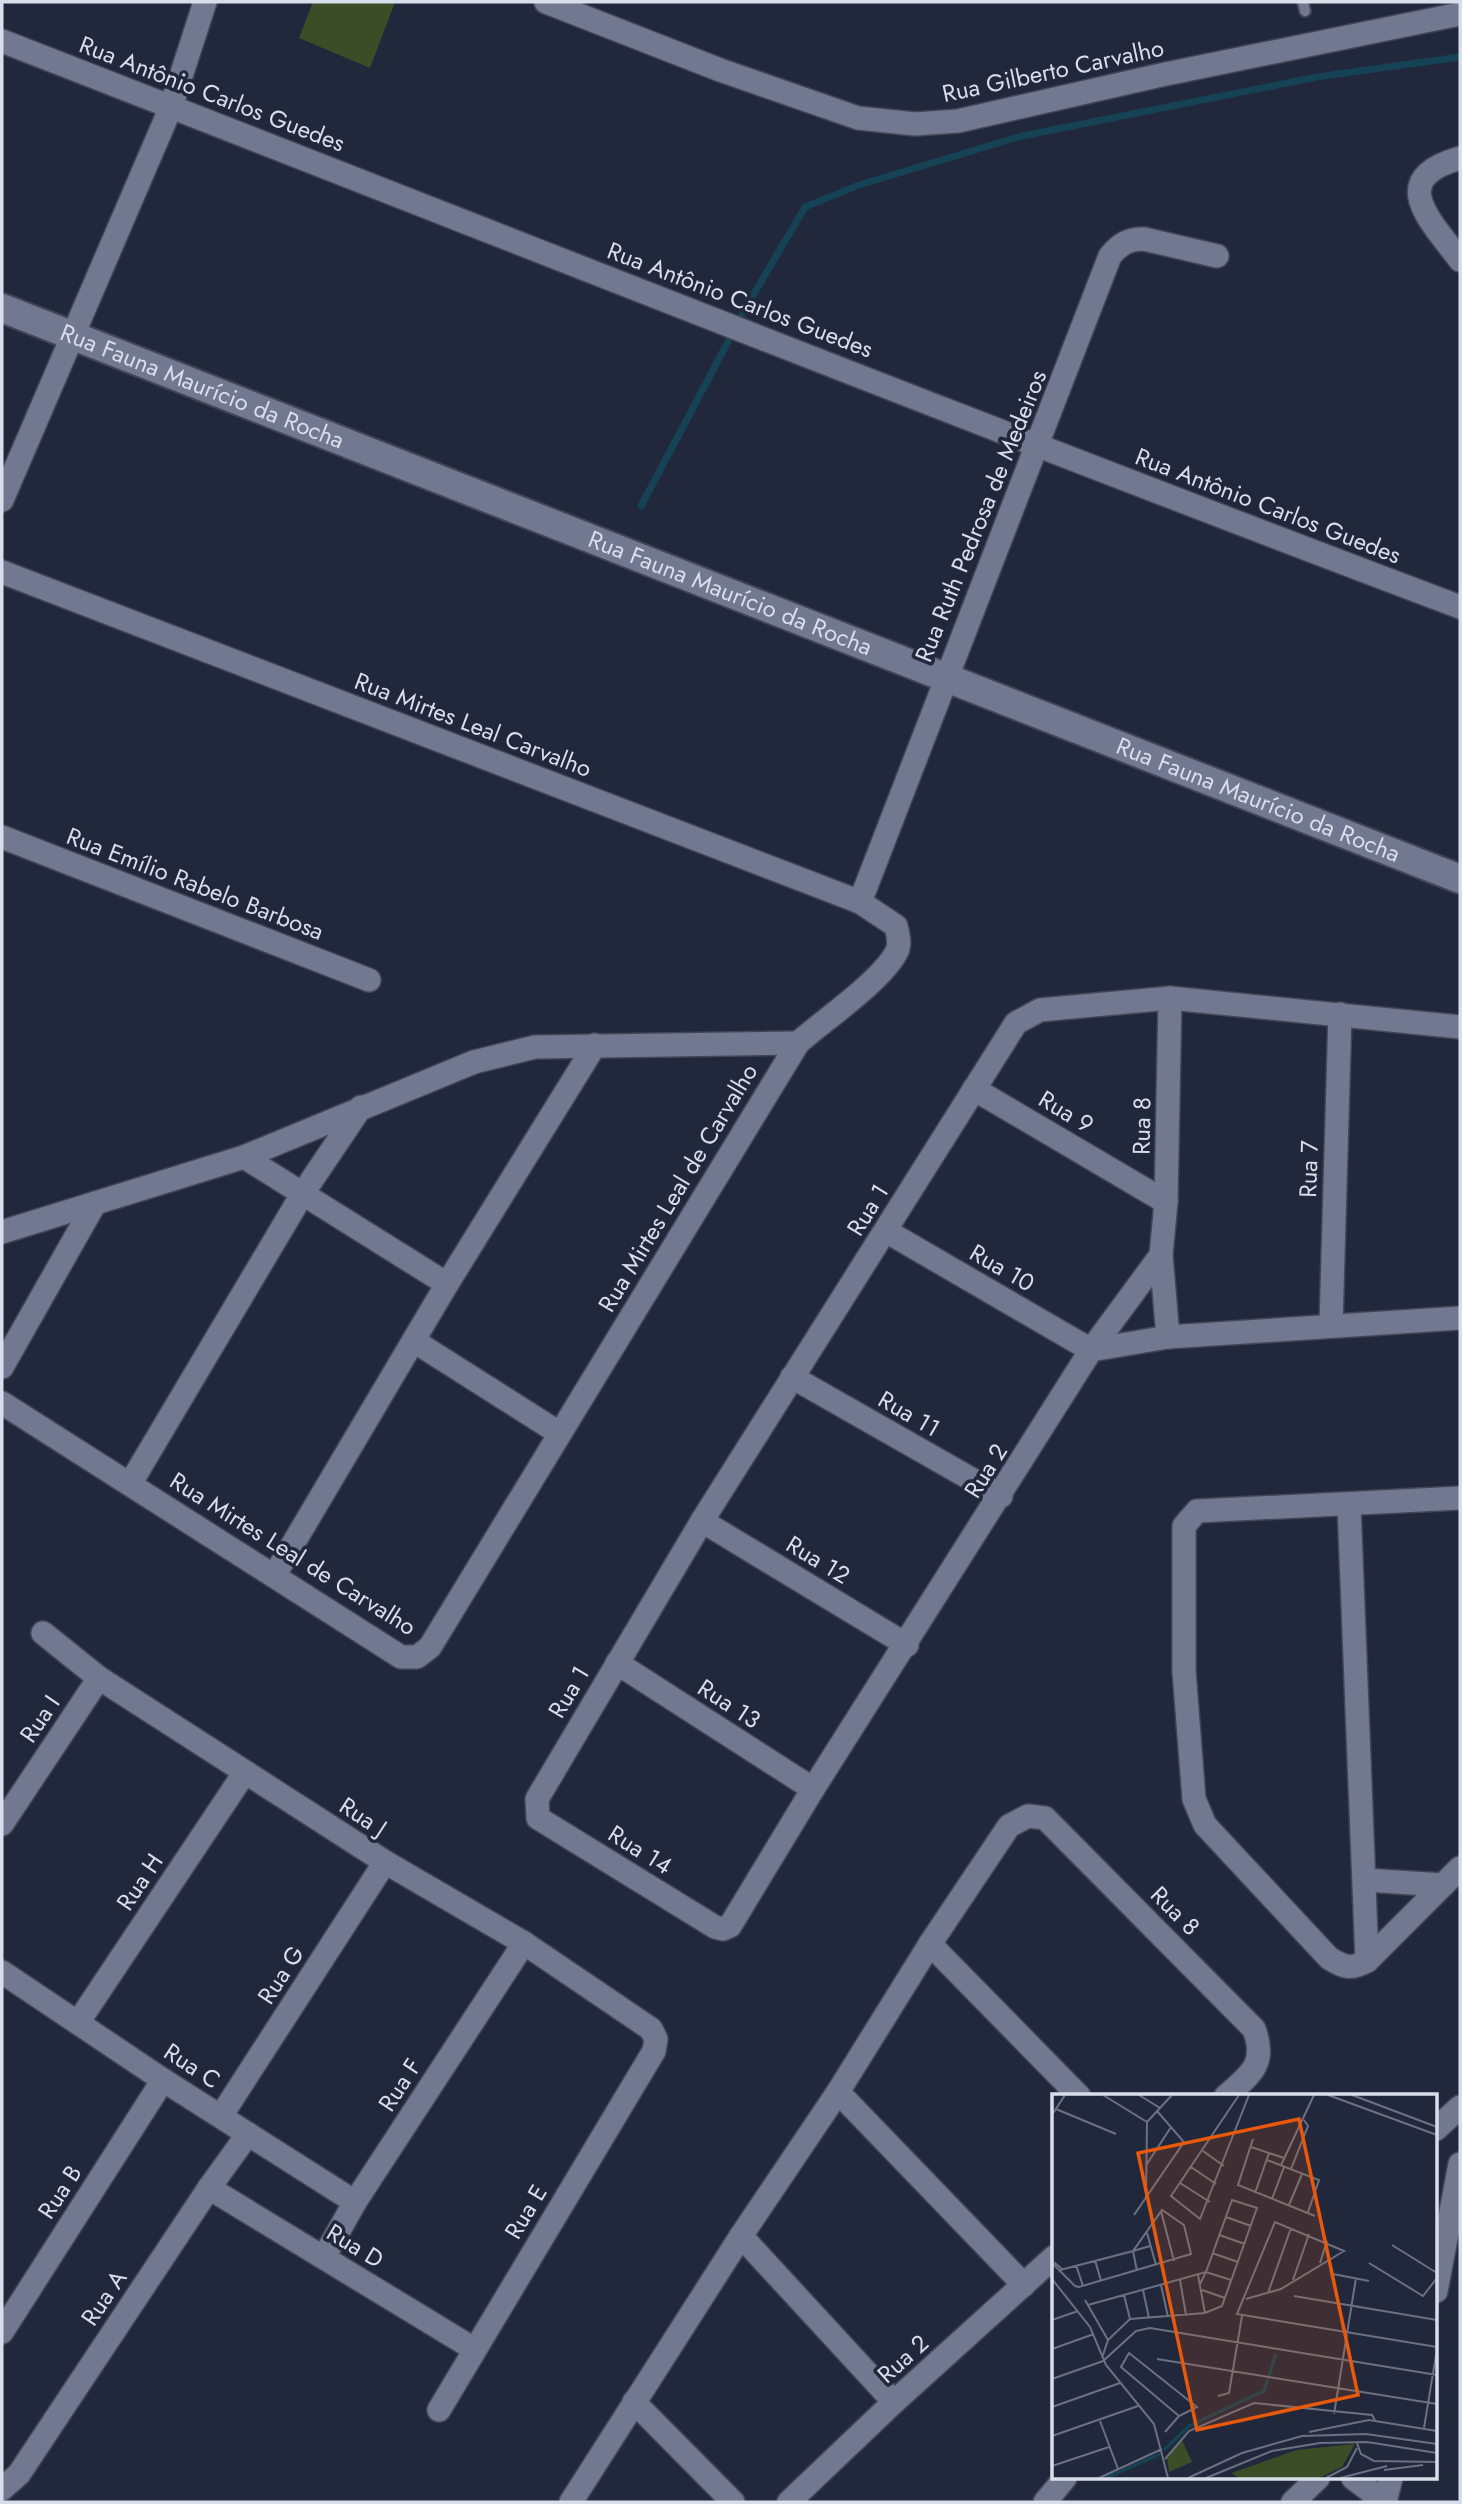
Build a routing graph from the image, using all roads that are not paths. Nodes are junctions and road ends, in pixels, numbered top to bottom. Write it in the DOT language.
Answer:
graph roads {
  1 [pos="205,2"];
  2 [pos="546,2"];
  3 [pos="1460,14"];
  4 [pos="2,41"];
  5 [pos="171,107"];
  6 [pos="1460,158"];
  7 [pos="1217,256"];
  8 [pos="1460,260"];
  9 [pos="2,307"];
  10 [pos="73,335"];
  11 [pos="1038,447"];
  12 [pos="2,500"];
  13 [pos="2,572"];
  14 [pos="1460,607"];
  15 [pos="946,676"];
  16 [pos="2,837"];
  17 [pos="1460,879"];
  18 [pos="860,902"];
  19 [pos="897,952"];
  20 [pos="369,980"];
  21 [pos="1170,998"];
  22 [pos="1340,1014"];
  23 [pos="1460,1027"];
  24 [pos="797,1043"];
  25 [pos="595,1045"];
  26 [pos="974,1089"];
  27 [pos="361,1107"];
  28 [pos="244,1157"];
  29 [pos="303,1193"];
  30 [pos="1166,1202"];
  31 [pos="95,1203"];
  32 [pos="886,1231"];
  33 [pos="2,1232"];
  34 [pos="1161,1255"];
  35 [pos="447,1284"];
  36 [pos="1460,1318"];
  37 [pos="1331,1325"];
  38 [pos="1168,1337"];
  39 [pos="414,1341"];
  40 [pos="1091,1350"];
  41 [pos="2,1367"];
  42 [pos="792,1377"];
  43 [pos="2,1403"];
  44 [pos="559,1433"];
  45 [pos="130,1484"];
  46 [pos="1001,1496"];
  47 [pos="1460,1498"];
  48 [pos="1349,1505"];
  49 [pos="702,1521"];
  50 [pos="274,1576"];
  51 [pos="43,1633"];
  52 [pos="907,1645"];
  53 [pos="617,1662"];
  54 [pos="99,1678"];
  55 [pos="245,1772"];
  56 [pos="813,1789"];
  57 [pos="535,1810"];
  58 [pos="2,1824"];
  59 [pos="385,1862"];
  60 [pos="1460,1868"];
  61 [pos="1365,1880"];
  62 [pos="1443,1885"];
  63 [pos="723,1929"];
  64 [pos="524,1943"];
  65 [pos="930,1944"];
  66 [pos="1367,1961"];
  67 [pos="2,1972"];
  68 [pos="79,2021"];
  69 [pos="656,2039"];
  70 [pos="163,2080"];
  71 [pos="838,2092"];
  72 [pos="1077,2094"];
  73 [pos="1228,2094"];
  74 [pos="1460,2106"];
  75 [pos="221,2116"];
  76 [pos="1438,2127"];
  77 [pos="248,2134"];
  78 [pos="1460,2164"];
  79 [pos="209,2188"];
  80 [pos="355,2203"];
  81 [pos="1443,2211"];
  82 [pos="741,2236"];
  83 [pos="324,2257"];
  84 [pos="1052,2259"];
  85 [pos="1438,2268"];
  86 [pos="1024,2285"];
  87 [pos="2,2332"];
  88 [pos="474,2349"];
  89 [pos="634,2402"];
  90 [pos="894,2402"];
  91 [pos="439,2410"];
  92 [pos="1063,2480"];
  93 [pos="1316,2480"];
  94 [pos="1356,2480"];
  95 [pos="1390,2480"];
  96 [pos="2,2488"];
  97 [pos="571,2502"];
  98 [pos="733,2502"];
  99 [pos="789,2502"];
  100 [pos="1045,2502"];
  101 [pos="1293,2502"];
  102 [pos="1385,2502"];
  1 -- 5 [label="street"];
  2 -- 3 [label="street, Rua Gilberto Carvalho"];
  4 -- 5 [label="street, Rua Antônio Carlos Guedes"];
  5 -- 10 [label="street"];
  5 -- 11 [label="street, Rua Antônio Carlos Guedes"];
  6 -- 8 [label="street"];
  7 -- 11 [label="street, Rua Ruth Pedrosa de Medeiros"];
  9 -- 10 [label="street, Rua Fauna Maurício da Rocha"];
  10 -- 12 [label="street"];
  10 -- 15 [label="street, Rua Fauna Maurício da Rocha"];
  11 -- 14 [label="street, Rua Antônio Carlos Guedes"];
  11 -- 15 [label="street, Rua Ruth Pedrosa de Medeiros"];
  13 -- 18 [label="street, Rua Mirtes Leal Carvalho"];
  15 -- 17 [label="street, Rua Fauna Maurício da Rocha"];
  15 -- 18 [label="street, Rua Ruth Pedrosa de Medeiros"];
  16 -- 20 [label="street, Rua Emílio Rabelo Barbosa"];
  18 -- 19 [label="street, Rua Mirtes Leal Carvalho"];
  19 -- 24 [label="street, Rua Mirtes Leal de Carvalho"];
  21 -- 22 [label="street, Rua 1"];
  21 -- 26 [label="street, Rua 1"];
  21 -- 30 [label="street, Rua 8"];
  22 -- 23 [label="street, Rua 1"];
  22 -- 37 [label="street, Rua 7"];
  24 -- 25 [label="street, Rua Mirtes Leal de Carvalho"];
  24 -- 44 [label="street, Rua Mirtes Leal de Carvalho"];
  25 -- 27 [label="street, Rua Mirtes Leal de Carvalho"];
  25 -- 35 [label="street"];
  26 -- 30 [label="street, Rua 9"];
  26 -- 32 [label="street, Rua 1"];
  27 -- 28 [label="street, Rua Mirtes Leal de Carvalho"];
  27 -- 29 [label="street, Rua Mirtes Leal de Carvalho"];
  28 -- 29 [label="street"];
  28 -- 31 [label="street, Rua Mirtes Leal de Carvalho"];
  29 -- 35 [label="street"];
  29 -- 45 [label="street, Rua Mirtes Leal de Carvalho"];
  30 -- 34 [label="street, Rua 8"];
  31 -- 33 [label="street, Rua Mirtes Leal de Carvalho"];
  31 -- 41 [label="street"];
  32 -- 40 [label="street, Rua 10"];
  32 -- 42 [label="street, Rua 1"];
  34 -- 38 [label="street, Rua 8"];
  34 -- 40 [label="street"];
  35 -- 39 [label="street"];
  36 -- 37 [label="street"];
  37 -- 38 [label="street"];
  38 -- 40 [label="street"];
  39 -- 44 [label="street"];
  39 -- 50 [label="street"];
  40 -- 46 [label="street, Rua 2"];
  42 -- 46 [label="street, Rua 11"];
  42 -- 49 [label="street, Rua 1"];
  43 -- 45 [label="street, Rua Mirtes Leal de Carvalho"];
  44 -- 50 [label="street, Rua Mirtes Leal de Carvalho"];
  45 -- 50 [label="street, Rua Mirtes Leal de Carvalho"];
  46 -- 52 [label="street, Rua 2"];
  47 -- 48 [label="street"];
  48 -- 61 [label="street"];
  48 -- 66 [label="street"];
  49 -- 52 [label="street, Rua 12"];
  49 -- 53 [label="street, Rua 1"];
  51 -- 54 [label="street, Rua J"];
  52 -- 56 [label="street, Rua 2"];
  53 -- 56 [label="street, Rua 13"];
  53 -- 57 [label="street, Rua 1"];
  54 -- 55 [label="street, Rua J"];
  54 -- 58 [label="street, Rua I"];
  55 -- 59 [label="street, Rua J"];
  55 -- 68 [label="street, Rua H"];
  56 -- 63 [label="street, Rua 2"];
  57 -- 63 [label="street, Rua 14"];
  59 -- 64 [label="street, Rua J"];
  59 -- 75 [label="street, Rua G"];
  60 -- 62 [label="street"];
  61 -- 62 [label="street"];
  61 -- 66 [label="street"];
  62 -- 66 [label="street"];
  64 -- 69 [label="street, Rua J"];
  64 -- 80 [label="street, Rua F"];
  65 -- 71 [label="street"];
  65 -- 72 [label="street"];
  65 -- 73 [label="street, Rua 8"];
  67 -- 68 [label="street, Rua C"];
  68 -- 70 [label="street, Rua C"];
  69 -- 88 [label="street, Rua E"];
  70 -- 75 [label="street, Rua C"];
  70 -- 87 [label="street, Rua B"];
  71 -- 82 [label="street"];
  71 -- 86 [label="street"];
  74 -- 76 [label="street"];
  75 -- 77 [label="street, Rua C"];
  77 -- 79 [label="street, Rua A"];
  77 -- 80 [label="street, Rua C"];
  78 -- 81 [label="street"];
  79 -- 83 [label="street, Rua D"];
  79 -- 96 [label="street, Rua A"];
  80 -- 83 [label="street, Rua F"];
  81 -- 85 [label="street"];
  82 -- 89 [label="street"];
  82 -- 90 [label="street"];
  83 -- 88 [label="street, Rua D"];
  84 -- 86 [label="street, Rua 2"];
  86 -- 90 [label="street, Rua 2"];
  88 -- 91 [label="street, Rua E"];
  89 -- 97 [label="street"];
  89 -- 98 [label="street"];
  90 -- 99 [label="street, Rua 2"];
  92 -- 100 [label="street"];
  93 -- 101 [label="street"];
  94 -- 102 [label="street"];
  95 -- 102 [label="street"];
}
